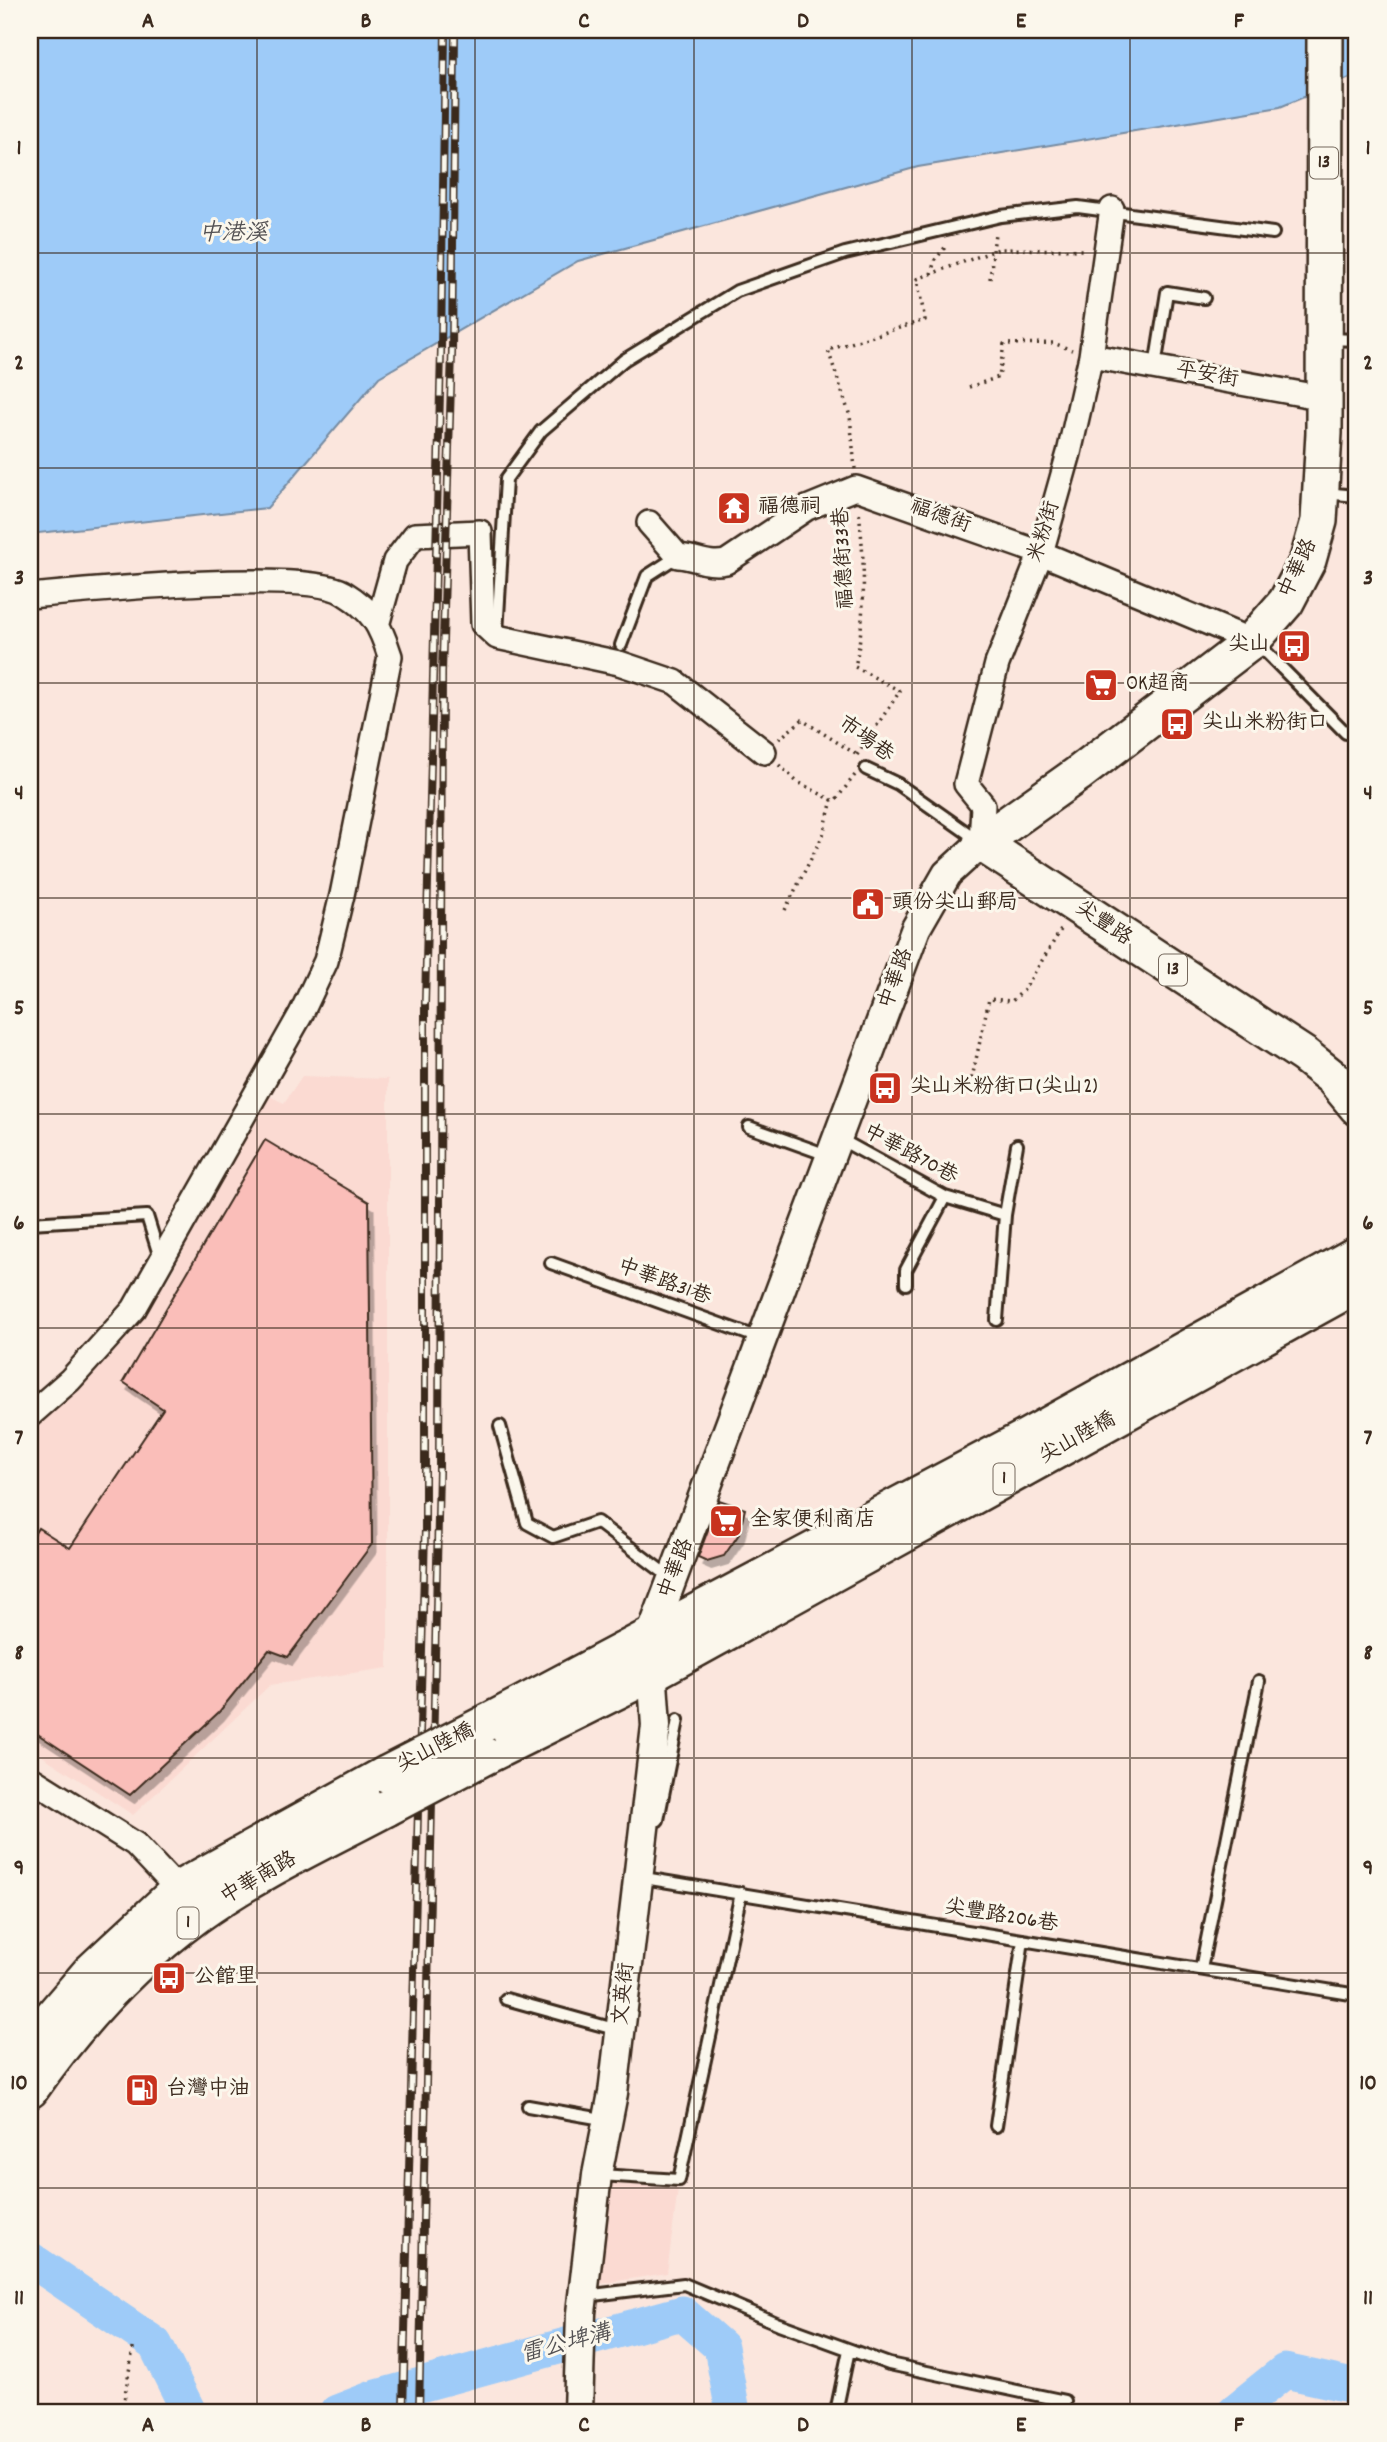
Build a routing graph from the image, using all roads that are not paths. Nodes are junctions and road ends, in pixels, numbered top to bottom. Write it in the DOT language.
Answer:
graph roads {
  1 [pos="1325,30"];
  2 [pos="1112,209"];
  3 [pos="1273,233"];
  4 [pos="1204,299"];
  5 [pos="1340,340"];
  6 [pos="1091,356"];
  7 [pos="1155,367"];
  8 [pos="1324,398"];
  9 [pos="1321,493"];
  10 [pos="1357,496"];
  11 [pos="649,523"];
  12 [pos="1041,553"];
  13 [pos="678,556"];
  14 [pos="30,596"];
  15 [pos="378,621"];
  16 [pos="497,637"];
  17 [pos="1252,641"];
  18 [pos="621,645"];
  19 [pos="1346,733"];
  20 [pos="764,752"];
  21 [pos="866,769"];
  22 [pos="981,843"];
  23 [pos="1357,1107"];
  24 [pos="748,1127"];
  25 [pos="1017,1145"];
  26 [pos="834,1147"];
  27 [pos="945,1197"];
  28 [pos="1005,1215"];
  29 [pos="30,1223"];
  30 [pos="1357,1254"];
  31 [pos="162,1263"];
  32 [pos="551,1263"];
  33 [pos="906,1284"];
  34 [pos="1357,1284"];
  35 [pos="997,1320"];
  36 [pos="764,1340"];
  37 [pos="30,1415"];
  38 [pos="500,1426"];
  39 [pos="674,1580"];
  40 [pos="650,1638"];
  41 [pos="651,1674"];
  42 [pos="1259,1681"];
  43 [pos="678,1720"];
  44 [pos="486,1740"];
  45 [pos="30,1779"];
  46 [pos="386,1791"];
  47 [pos="638,1877"];
  48 [pos="741,1893"];
  49 [pos="188,1902"];
  50 [pos="1023,1940"];
  51 [pos="1200,1969"];
  52 [pos="1357,1995"];
  53 [pos="506,1999"];
  54 [pos="67,2019"];
  55 [pos="621,2031"];
  56 [pos="30,2042"];
  57 [pos="30,2090"];
  58 [pos="528,2106"];
  59 [pos="608,2120"];
  60 [pos="996,2126"];
  61 [pos="597,2175"];
  62 [pos="583,2305"];
  63 [pos="849,2350"];
  64 [pos="1065,2401"];
  65 [pos="578,2412"];
  66 [pos="836,2412"];
  1 -- 5 [label="main road, 中華路 / 13"];
  2 -- 3 [label="lane"];
  2 -- 6 [label="street, 米粉街"];
  2 -- 16 [label="lane"];
  4 -- 7 [label="lane"];
  5 -- 8 [label="main road, 中華路 / 13"];
  6 -- 7 [label="street, 平安街"];
  6 -- 12 [label="street, 米粉街"];
  7 -- 8 [label="street, 平安街"];
  8 -- 9 [label="main road, 中華路 / 13"];
  9 -- 10 [label="lane"];
  9 -- 17 [label="main road, 中華路 / 13"];
  11 -- 13 [label="street"];
  12 -- 13 [label="street, 福德街"];
  12 -- 17 [label="street, 福德街"];
  12 -- 22 [label="street, 米粉街"];
  13 -- 18 [label="lane"];
  14 -- 15 [label="street"];
  15 -- 16 [label="street"];
  15 -- 31 [label="street"];
  16 -- 20 [label="street"];
  17 -- 19 [label="lane"];
  17 -- 22 [label="main road, 中華路 / 13"];
  21 -- 22 [label="lane, 市場巷"];
  22 -- 23 [label="main road, 尖豐路 / 13"];
  22 -- 26 [label="street, 中華路"];
  24 -- 26 [label="lane, 中華路70巷"];
  25 -- 28 [label="lane"];
  26 -- 27 [label="lane, 中華路70巷"];
  26 -- 36 [label="street, 中華路"];
  27 -- 28 [label="lane, 中華路70巷"];
  27 -- 33 [label="lane"];
  28 -- 35 [label="lane"];
  29 -- 31 [label="lane"];
  30 -- 40 [label="main road, 尖山陸橋 / 1"];
  31 -- 37 [label="street"];
  32 -- 36 [label="lane, 中華路31巷"];
  34 -- 41 [label="main road, 尖山陸橋 / 1"];
  36 -- 39 [label="street, 中華路"];
  38 -- 39 [label="lane"];
  39 -- 40 [label="street, 中華路"];
  40 -- 41 [label="street, 中華路"];
  40 -- 44 [label="main road, 1"];
  41 -- 44 [label="main road, 1"];
  41 -- 47 [label="street, 文英街"];
  42 -- 51 [label="lane"];
  43 -- 47 [label="lane"];
  44 -- 46 [label="main road, 尖山陸橋 / 1, bridge"];
  45 -- 49 [label="street"];
  46 -- 49 [label="main road, 中華南路 / 1"];
  47 -- 48 [label="lane, 尖豐路206巷"];
  47 -- 55 [label="street, 文英街"];
  48 -- 50 [label="lane, 尖豐路206巷"];
  48 -- 61 [label="lane"];
  49 -- 54 [label="main road, 中華南路 / 1"];
  50 -- 51 [label="lane, 尖豐路206巷"];
  50 -- 60 [label="lane"];
  51 -- 52 [label="lane, 尖豐路206巷"];
  53 -- 55 [label="lane"];
  54 -- 56 [label="main road, 中華南路 / 1"];
  54 -- 57 [label="main road, 中華南路 / 1"];
  55 -- 59 [label="street, 文英街"];
  58 -- 59 [label="lane"];
  59 -- 61 [label="street, 文英街"];
  61 -- 62 [label="street, 文英街"];
  62 -- 63 [label="lane"];
  62 -- 65 [label="street, 文英街"];
  63 -- 64 [label="lane"];
  63 -- 66 [label="lane"];
}
